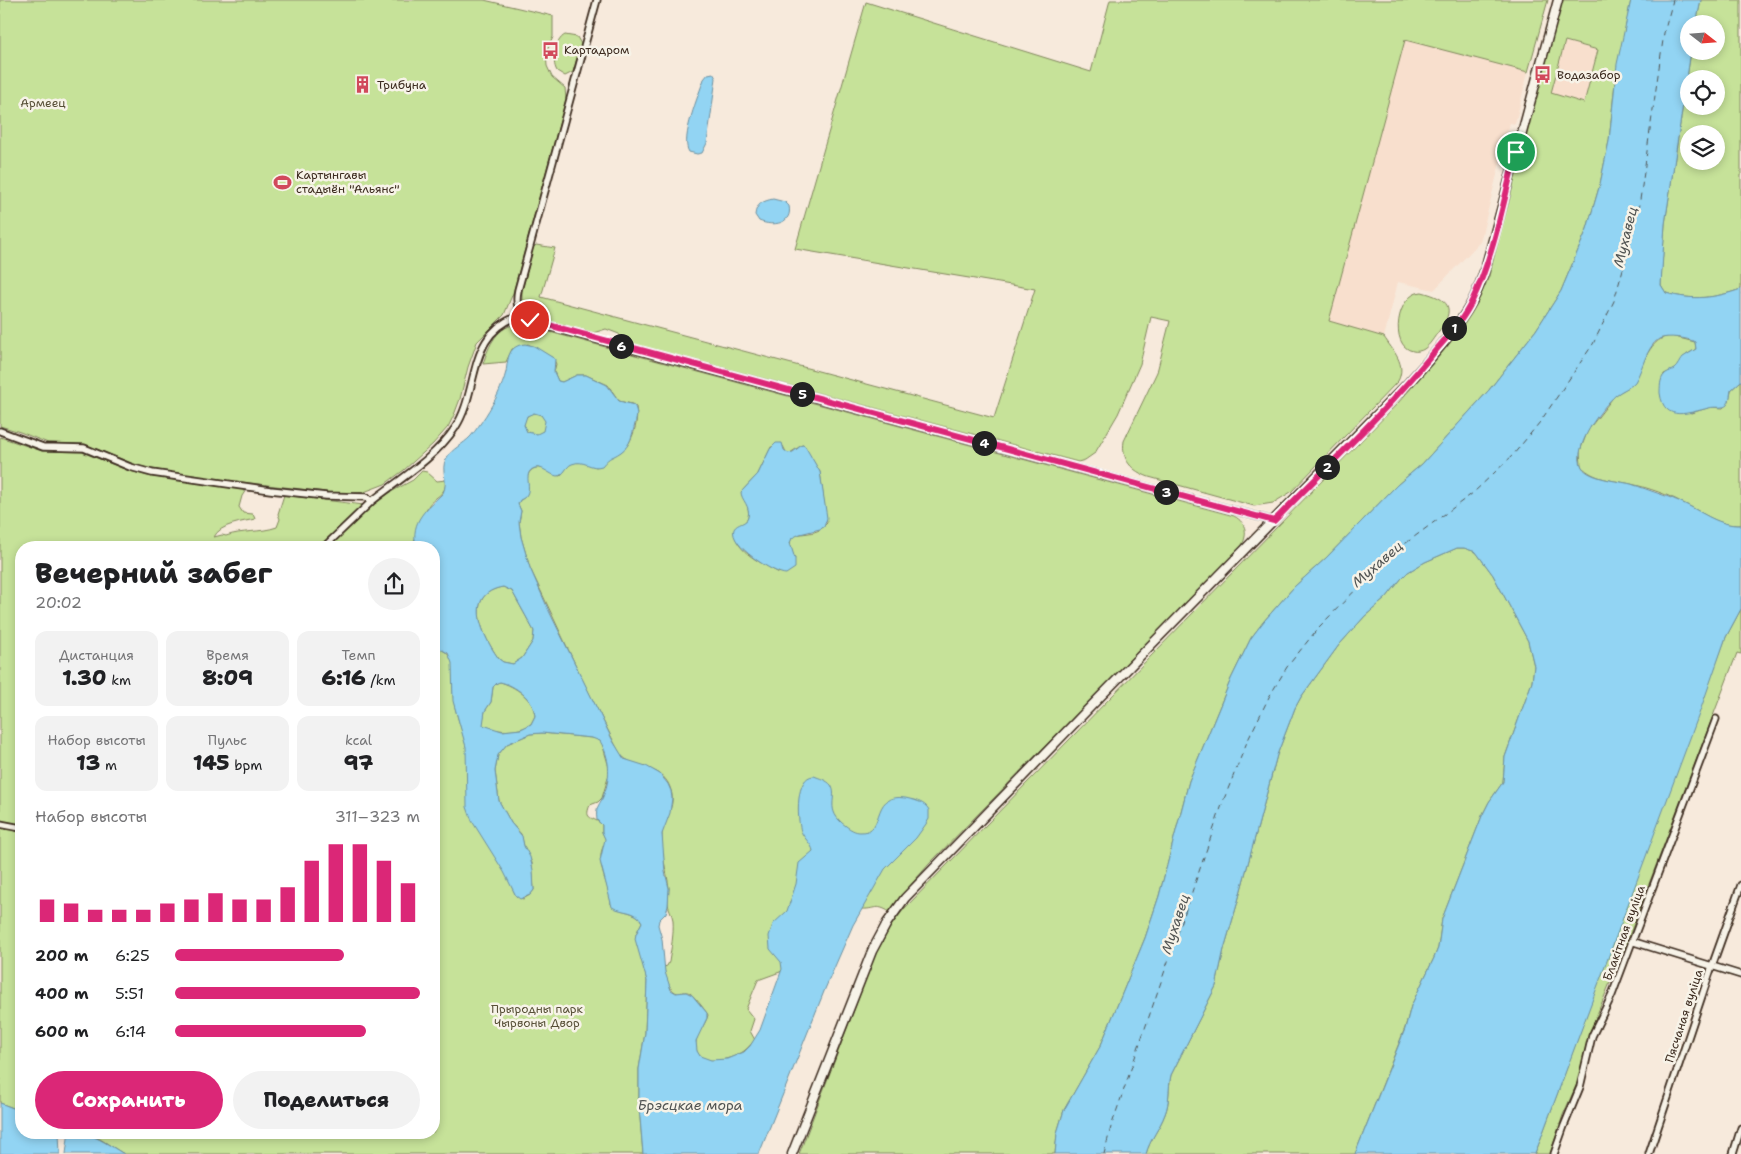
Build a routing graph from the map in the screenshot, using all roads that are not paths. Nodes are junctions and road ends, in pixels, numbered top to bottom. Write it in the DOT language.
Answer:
graph roads {
  1 [pos="597,0"];
  2 [pos="1558,0"];
  3 [pos="522,315"];
  4 [pos="0,432"];
  5 [pos="372,501"];
  6 [pos="1274,521"];
  7 [pos="330,541"];
  8 [pos="1716,719"];
  9 [pos="0,824"];
  10 [pos="15,827"];
  11 [pos="1741,886"];
  12 [pos="1631,941"];
  13 [pos="1712,966"];
  14 [pos="1741,976"];
  15 [pos="1741,1128"];
  16 [pos="792,1154"];
  17 [pos="1554,1154"];
  18 [pos="1649,1154"];
  19 [pos="1733,1154"];
  1 -- 3 [label="street"];
  2 -- 6 [label="street"];
  3 -- 5 [label="street"];
  3 -- 6 [label="street"];
  4 -- 5 [label="street"];
  5 -- 7 [label="street"];
  6 -- 16 [label="street"];
  8 -- 12 [label="street, Блакітная вуліца"];
  9 -- 10 [label="street"];
  11 -- 13 [label="street, Пясчаная вуліца"];
  12 -- 13 [label="street"];
  12 -- 17 [label="street, Блакітная вуліца"];
  13 -- 14 [label="street"];
  13 -- 18 [label="street, Пясчаная вуліца"];
  15 -- 19 [label="street"];
}
